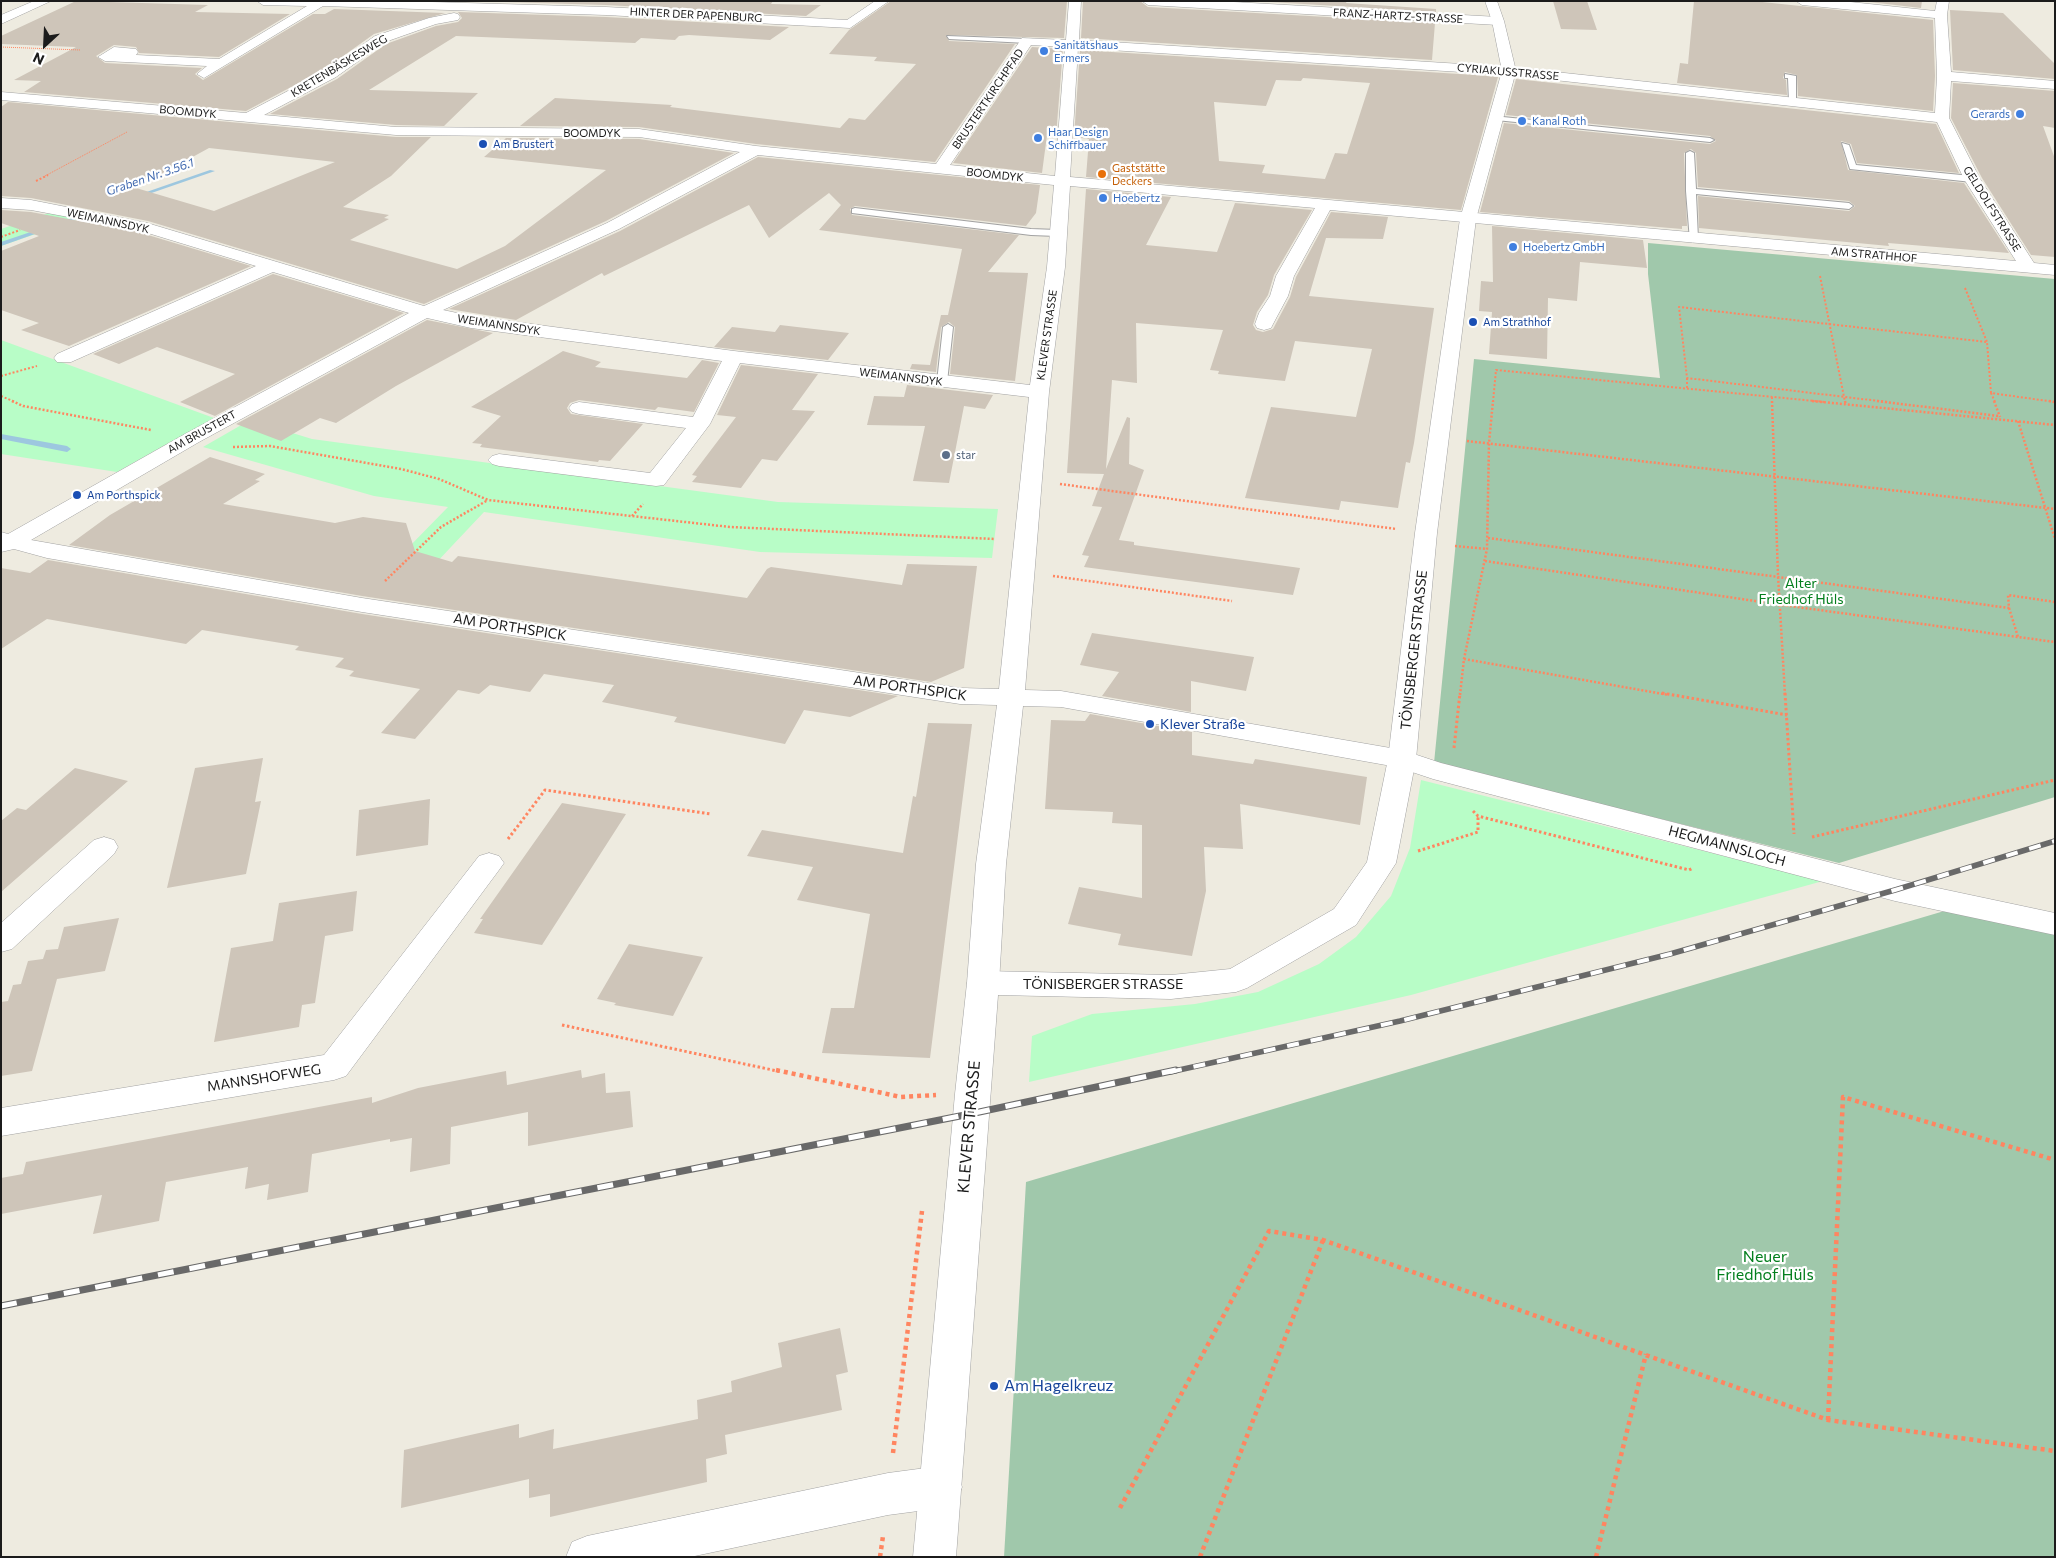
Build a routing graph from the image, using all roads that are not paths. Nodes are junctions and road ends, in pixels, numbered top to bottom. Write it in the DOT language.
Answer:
graph roads {
  1 [pos="44,1"];
  2 [pos="263,1"];
  3 [pos="883,1"];
  4 [pos="1075,1"];
  5 [pos="1148,1"];
  6 [pos="1491,1"];
  7 [pos="1802,1"];
  8 [pos="319,4"];
  9 [pos="441,5"];
  10 [pos="504,8"];
  11 [pos="1942,8"];
  12 [pos="1,20"];
  13 [pos="433,21"];
  14 [pos="1498,22"];
  15 [pos="949,36"];
  16 [pos="1027,41"];
  17 [pos="1072,42"];
  18 [pos="119,55"];
  19 [pos="220,63"];
  20 [pos="1509,71"];
  21 [pos="1788,76"];
  22 [pos="1944,76"];
  23 [pos="199,78"];
  24 [pos="2055,85"];
  25 [pos="1,96"];
  26 [pos="1793,102"];
  27 [pos="248,118"];
  28 [pos="1496,118"];
  29 [pos="1942,118"];
  30 [pos="1710,140"];
  31 [pos="1845,145"];
  32 [pos="756,150"];
  33 [pos="1690,153"];
  34 [pos="940,169"];
  35 [pos="1972,180"];
  36 [pos="1062,182"];
  37 [pos="1690,191"];
  38 [pos="1,203"];
  39 [pos="1325,205"];
  40 [pos="1849,206"];
  41 [pos="855,211"];
  42 [pos="1468,219"];
  43 [pos="1057,233"];
  44 [pos="1693,239"];
  45 [pos="271,266"];
  46 [pos="2029,269"];
  47 [pos="2055,270"];
  48 [pos="425,312"];
  49 [pos="1264,324"];
  50 [pos="948,327"];
  51 [pos="734,357"];
  52 [pos="64,358"];
  53 [pos="942,382"];
  54 [pos="1039,392"];
  55 [pos="579,408"];
  56 [pos="700,424"];
  57 [pos="500,460"];
  58 [pos="5,543"];
  59 [pos="1011,698"];
  60 [pos="1402,759"];
  61 [pos="104,847"];
  62 [pos="490,863"];
  63 [pos="2055,924"];
  64 [pos="1,941"];
  65 [pos="983,983"];
  66 [pos="1,1122"];
  67 [pos="941,1487"];
  68 [pos="586,1557"];
  69 [pos="934,1557"];
  1 -- 12 [label="street"];
  2 -- 8 [label="street, HINTER DER PAPENBURG"];
  3 -- 10 [label="street, HINTER DER PAPENBURG"];
  4 -- 17 [label="street, KLEVER STRASSE"];
  5 -- 14 [label="street, FRANZ-HARTZ-STRASSE"];
  6 -- 14 [label="street, TÖNISBERGER STRASSE"];
  7 -- 11 [label="street"];
  8 -- 9 [label="street, HINTER DER PAPENBURG"];
  8 -- 19 [label="street"];
  9 -- 10 [label="street, HINTER DER PAPENBURG"];
  9 -- 13 [label="street"];
  10 -- 13 [label="street, KRETENBÄSKESWEG"];
  11 -- 22 [label="street, GELDOLFSTRASSE"];
  13 -- 27 [label="street, KRETENBÄSKESWEG"];
  14 -- 20 [label="street, TÖNISBERGER STRASSE"];
  15 -- 16 [label="lane"];
  16 -- 17 [label="street, BRUSTERTKIRCHPFAD"];
  16 -- 34 [label="street, BRUSTERTKIRCHPFAD"];
  17 -- 20 [label="street, CYRIAKUSSTRASSE"];
  17 -- 36 [label="street, KLEVER STRASSE"];
  18 -- 19 [label="street"];
  19 -- 23 [label="street"];
  20 -- 26 [label="street, CYRIAKUSSTRASSE"];
  20 -- 28 [label="street, TÖNISBERGER STRASSE"];
  21 -- 26 [label="lane"];
  22 -- 24 [label="street"];
  22 -- 29 [label="street, GELDOLFSTRASSE"];
  25 -- 27 [label="street, BOOMDYK"];
  26 -- 29 [label="street, CYRIAKUSSTRASSE"];
  27 -- 32 [label="street, BOOMDYK"];
  28 -- 30 [label="lane"];
  28 -- 42 [label="street, TÖNISBERGER STRASSE"];
  29 -- 35 [label="street, GELDOLFSTRASSE"];
  31 -- 35 [label="lane"];
  32 -- 34 [label="street, BOOMDYK"];
  32 -- 48 [label="street, AM BRUSTERT"];
  33 -- 37 [label="lane"];
  34 -- 36 [label="street, BOOMDYK"];
  35 -- 46 [label="street, GELDOLFSTRASSE"];
  36 -- 39 [label="street, AM STRATHHOF"];
  36 -- 43 [label="street, KLEVER STRASSE"];
  37 -- 40 [label="lane"];
  37 -- 44 [label="lane"];
  38 -- 45 [label="street, WEIMANNSDYK"];
  39 -- 42 [label="street, AM STRATHHOF"];
  39 -- 49 [label="street"];
  41 -- 43 [label="lane"];
  42 -- 44 [label="street, AM STRATHHOF"];
  42 -- 60 [label="street, TÖNISBERGER STRASSE"];
  43 -- 54 [label="street, KLEVER STRASSE"];
  44 -- 46 [label="street, AM STRATHHOF"];
  45 -- 48 [label="street, WEIMANNSDYK"];
  45 -- 52 [label="street"];
  46 -- 47 [label="street, AM STRATHHOF"];
  48 -- 51 [label="street, WEIMANNSDYK"];
  48 -- 58 [label="street, AM BRUSTERT"];
  50 -- 53 [label="lane"];
  51 -- 53 [label="street, WEIMANNSDYK"];
  51 -- 56 [label="street"];
  53 -- 54 [label="street, WEIMANNSDYK"];
  54 -- 59 [label="street, KLEVER STRASSE"];
  55 -- 56 [label="street"];
  56 -- 57 [label="street"];
  58 -- 59 [label="street, AM PORTHSPICK"];
  59 -- 60 [label="street"];
  59 -- 65 [label="street, KLEVER STRASSE"];
  60 -- 63 [label="street, HEGMANNSLOCH"];
  60 -- 65 [label="street, TÖNISBERGER STRASSE"];
  61 -- 64 [label="street"];
  62 -- 66 [label="street, MANNSHOFWEG"];
  65 -- 67 [label="street, KLEVER STRASSE"];
  67 -- 68 [label="street"];
  67 -- 69 [label="street, KLEVER STRASSE"];
}
